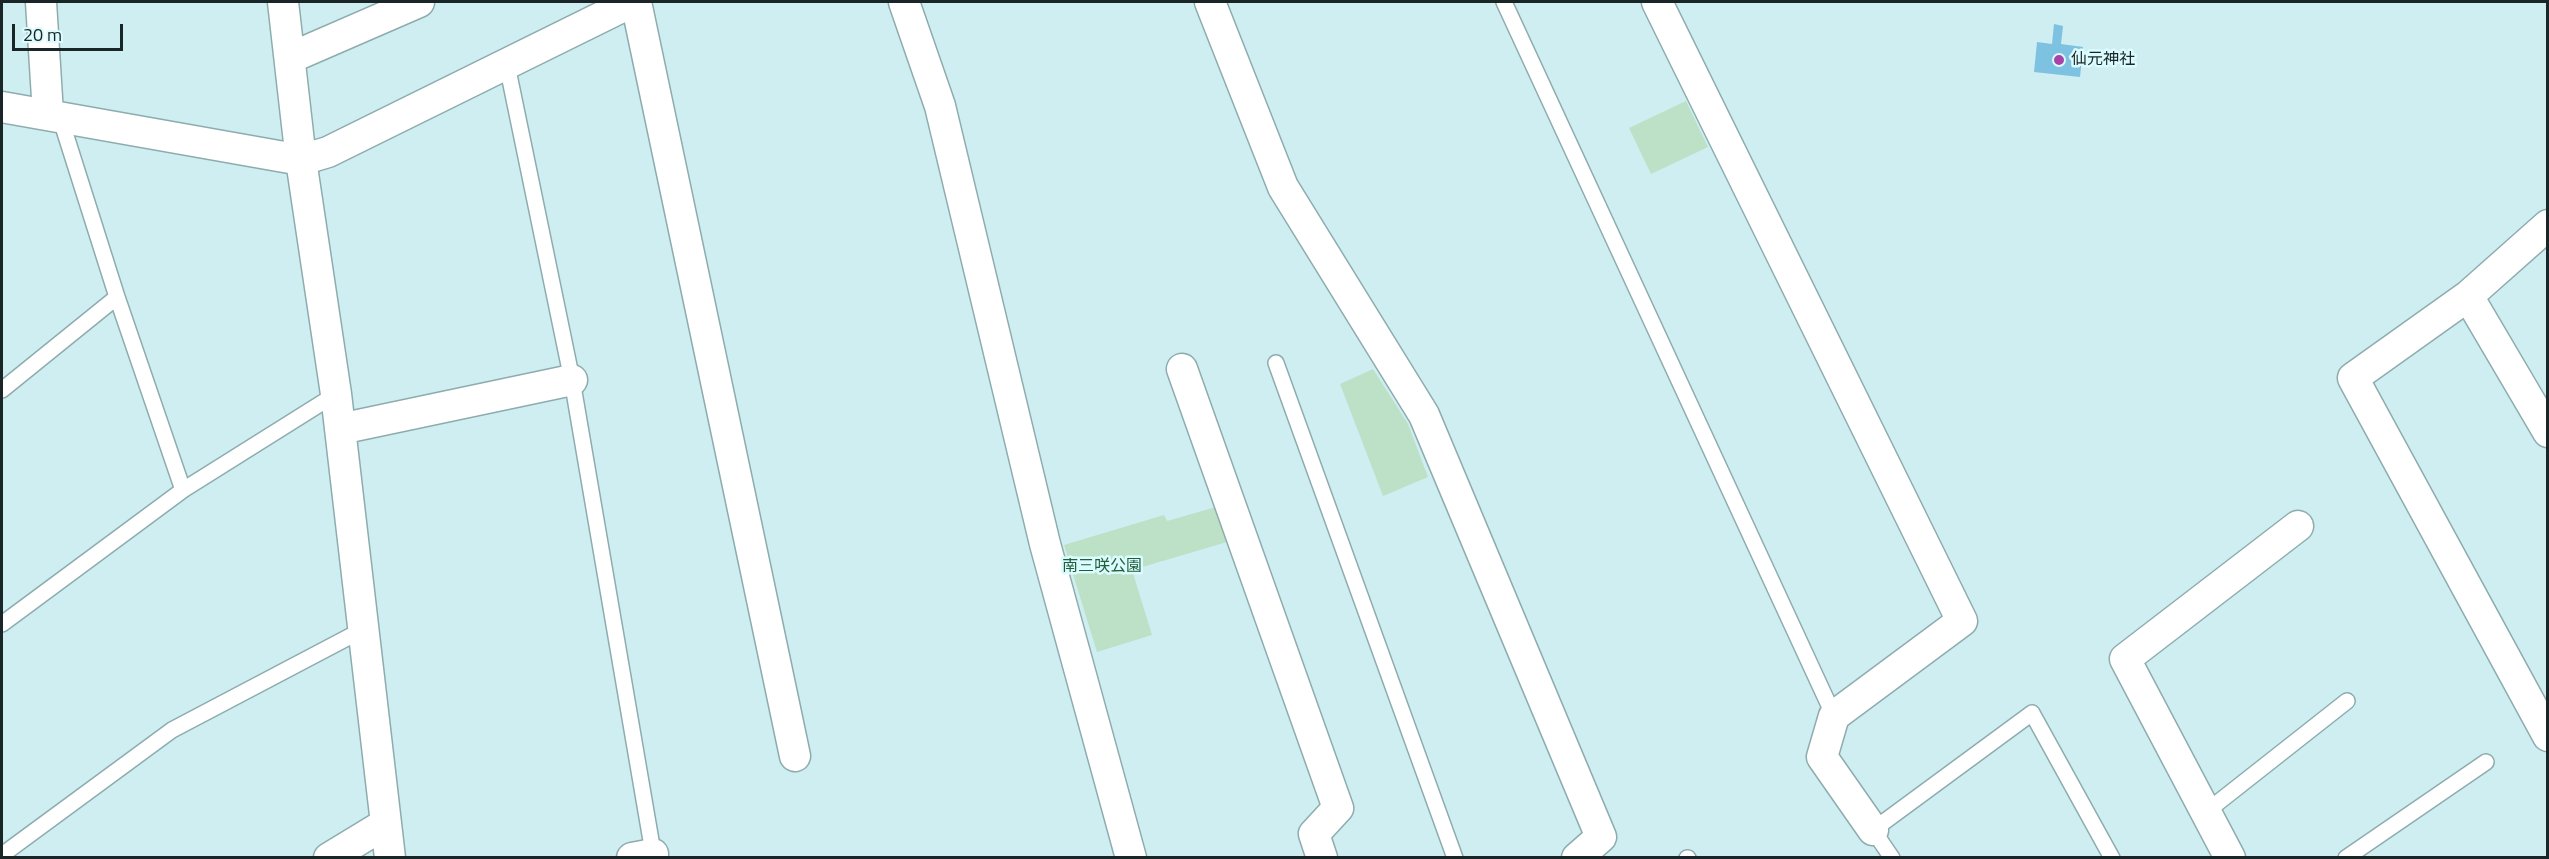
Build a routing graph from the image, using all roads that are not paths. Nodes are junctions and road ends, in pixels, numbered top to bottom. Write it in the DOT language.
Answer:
graph roads {
  1 [pos="41,2"];
  2 [pos="283,2"];
  3 [pos="419,2"];
  4 [pos="634,2"];
  5 [pos="904,2"];
  6 [pos="1210,2"];
  7 [pos="1504,2"];
  8 [pos="1657,2"];
  9 [pos="290,58"];
  10 [pos="507,65"];
  11 [pos="2,107"];
  12 [pos="54,116"];
  13 [pos="301,160"];
  14 [pos="2547,225"];
  15 [pos="2468,296"];
  16 [pos="117,297"];
  17 [pos="1276,363"];
  18 [pos="1182,369"];
  19 [pos="572,380"];
  20 [pos="2,390"];
  21 [pos="336,394"];
  22 [pos="340,429"];
  23 [pos="2547,432"];
  24 [pos="183,490"];
  25 [pos="2298,526"];
  26 [pos="2,624"];
  27 [pos="364,629"];
  28 [pos="2347,701"];
  29 [pos="1833,716"];
  30 [pos="2547,736"];
  31 [pos="795,756"];
  32 [pos="2486,762"];
  33 [pos="2206,812"];
  34 [pos="385,824"];
  35 [pos="1873,830"];
  36 [pos="2,855"];
  37 [pos="646,856"];
  38 [pos="330,858"];
  39 [pos="390,858"];
  40 [pos="1131,858"];
  41 [pos="1322,858"];
  42 [pos="1455,858"];
  43 [pos="1577,858"];
  44 [pos="1893,858"];
  45 [pos="2112,858"];
  46 [pos="2230,858"];
  47 [pos="2346,858"];
  1 -- 12 [label="street"];
  2 -- 9 [label="street"];
  3 -- 9 [label="street"];
  4 -- 10 [label="street"];
  4 -- 31 [label="street"];
  5 -- 40 [label="street"];
  6 -- 43 [label="street"];
  7 -- 29 [label="lane"];
  8 -- 29 [label="street"];
  9 -- 13 [label="street"];
  10 -- 13 [label="street"];
  10 -- 19 [label="lane"];
  11 -- 12 [label="street"];
  12 -- 13 [label="street"];
  12 -- 16 [label="lane"];
  13 -- 21 [label="street"];
  14 -- 15 [label="street"];
  15 -- 23 [label="street"];
  15 -- 30 [label="street"];
  16 -- 20 [label="lane"];
  16 -- 24 [label="lane"];
  17 -- 42 [label="lane"];
  18 -- 41 [label="street"];
  19 -- 22 [label="street"];
  19 -- 37 [label="lane"];
  21 -- 22 [label="street"];
  21 -- 24 [label="lane"];
  22 -- 27 [label="street"];
  24 -- 26 [label="lane"];
  25 -- 33 [label="street"];
  27 -- 34 [label="street"];
  27 -- 36 [label="lane"];
  28 -- 33 [label="lane"];
  29 -- 35 [label="street"];
  32 -- 47 [label="lane"];
  33 -- 46 [label="street"];
  34 -- 38 [label="street"];
  34 -- 39 [label="street"];
  35 -- 44 [label="lane"];
  35 -- 45 [label="lane"];
}
